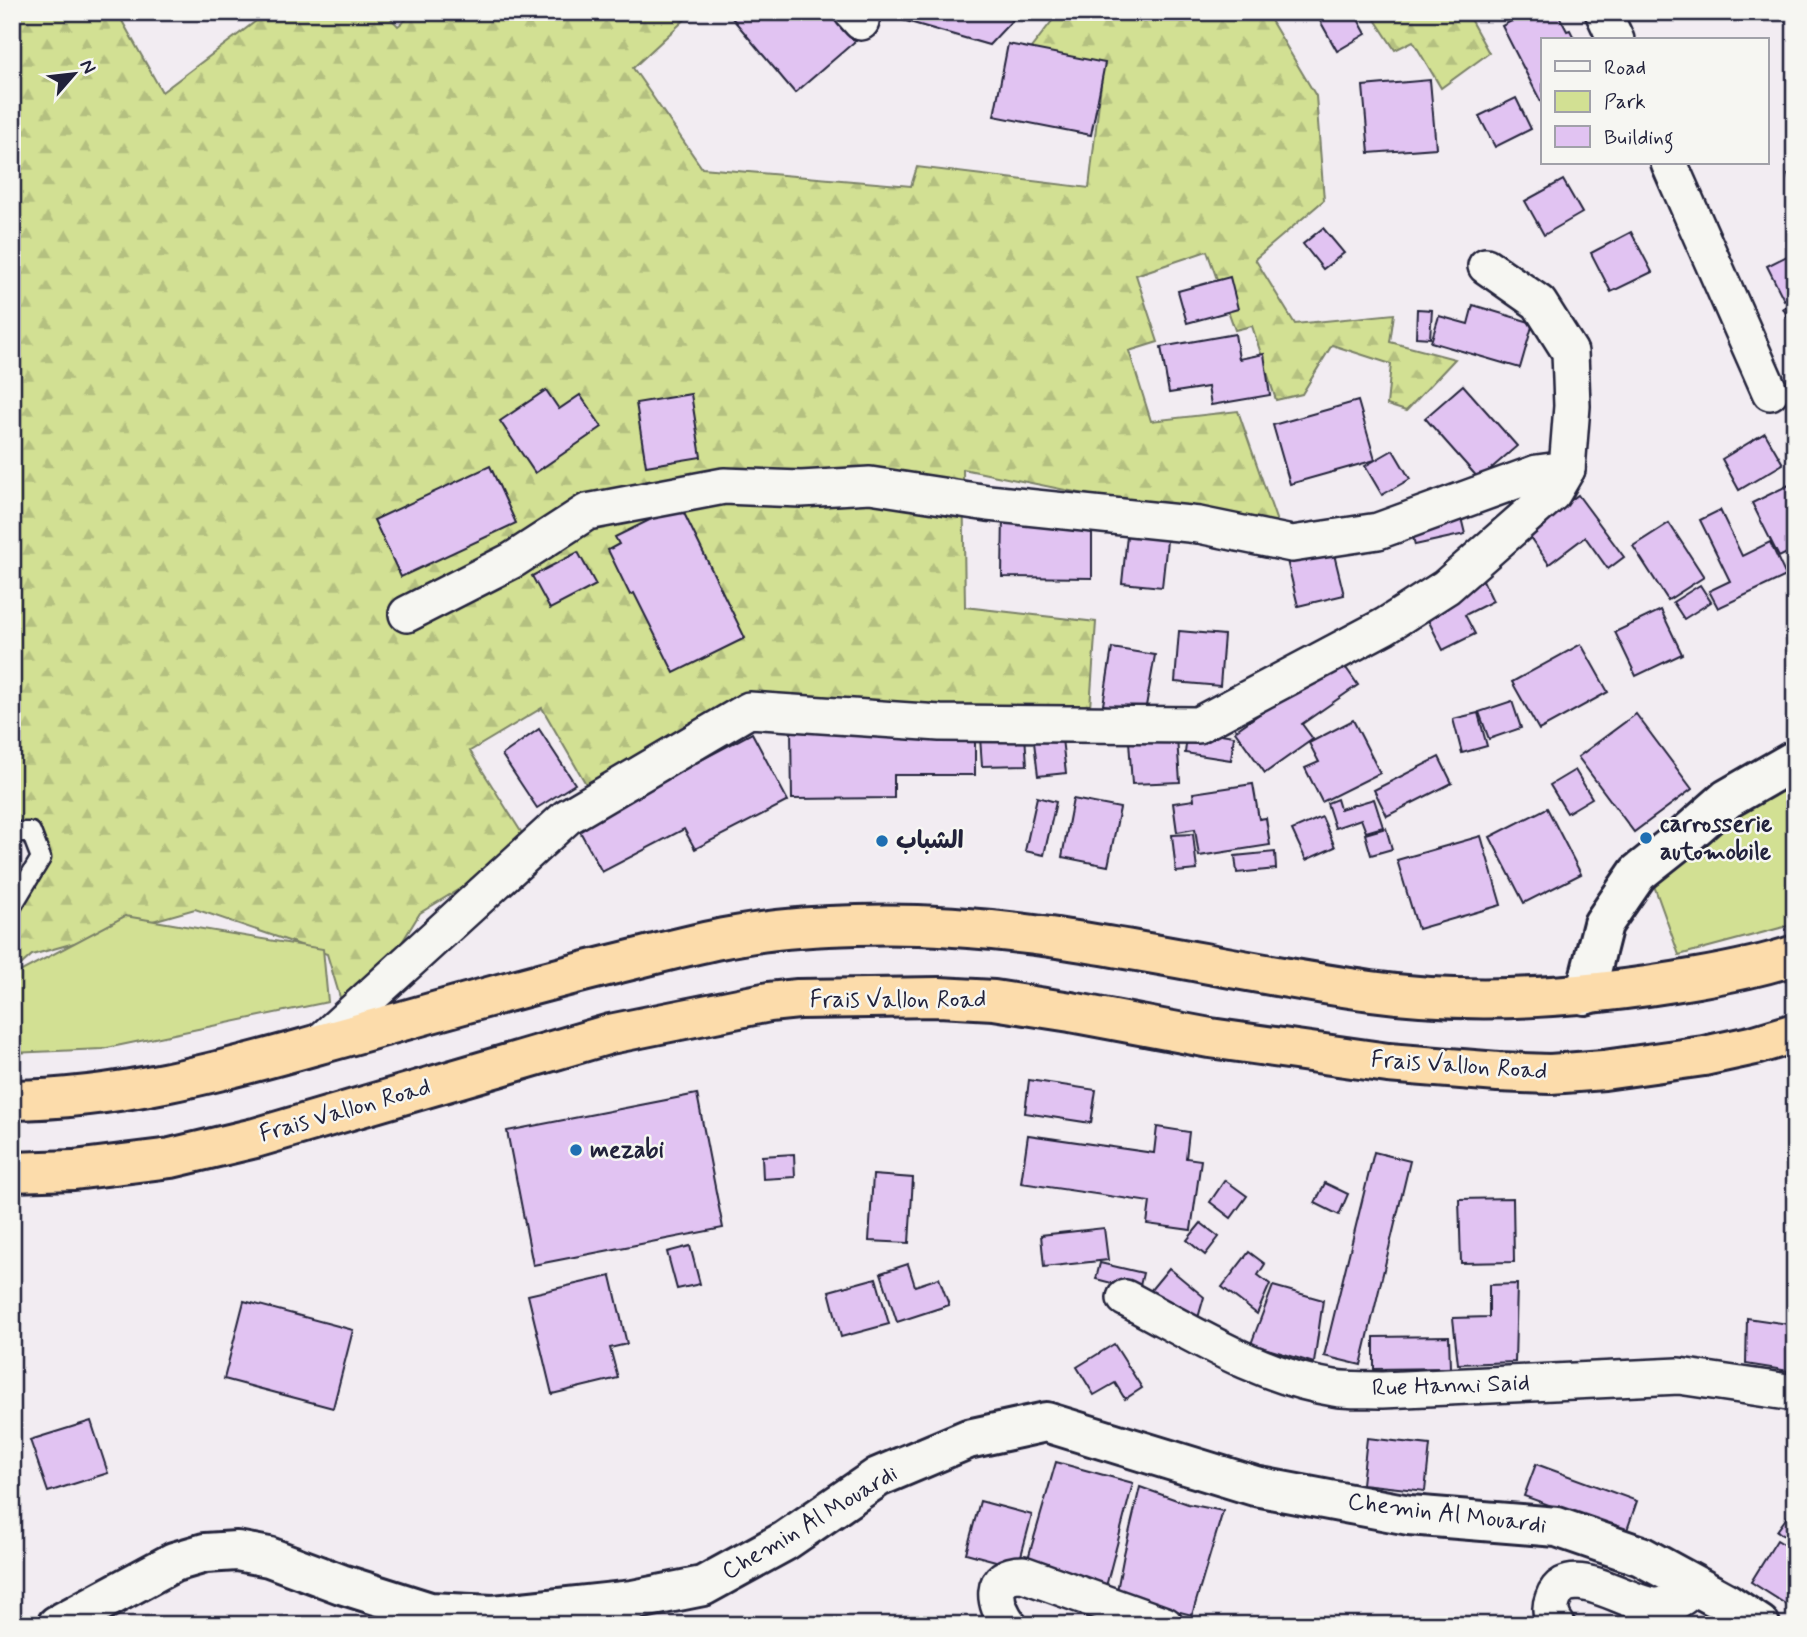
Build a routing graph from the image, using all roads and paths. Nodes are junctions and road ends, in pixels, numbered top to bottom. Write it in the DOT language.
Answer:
graph roads {
  1 [pos="1603,12"];
  2 [pos="1615,38"];
  3 [pos="1670,164"];
  4 [pos="1486,266"];
  5 [pos="1770,392"];
  6 [pos="1567,469"];
  7 [pos="407,614"];
  8 [pos="1795,760"];
  9 [pos="12,832"];
  10 [pos="12,906"];
  11 [pos="1795,956"];
  12 [pos="1585,995"];
  13 [pos="1795,1033"];
  14 [pos="316,1045"];
  15 [pos="12,1100"];
  16 [pos="12,1172"];
  17 [pos="1125,1298"];
  18 [pos="1795,1393"];
  19 [pos="1694,1586"];
  20 [pos="57,1625"];
  21 [pos="1009,1625"];
  22 [pos="1165,1625"];
  23 [pos="1557,1625"];
  24 [pos="1760,1625"];
  1 -- 2 [label="street"];
  3 -- 5 [label="street"];
  4 -- 6 [label="street"];
  6 -- 7 [label="street"];
  6 -- 14 [label="street"];
  8 -- 12 [label="street"];
  9 -- 10 [label="lane"];
  11 -- 12 [label="highway"];
  12 -- 14 [label="highway"];
  13 -- 16 [label="highway, Frais Vallon Road"];
  14 -- 15 [label="highway"];
  17 -- 18 [label="street, Rue Hanni Said"];
  19 -- 20 [label="street, Chemin Al Mouardi"];
  19 -- 23 [label="street"];
  19 -- 24 [label="street, Chemin Al Mouardi"];
  21 -- 22 [label="street"];
}
